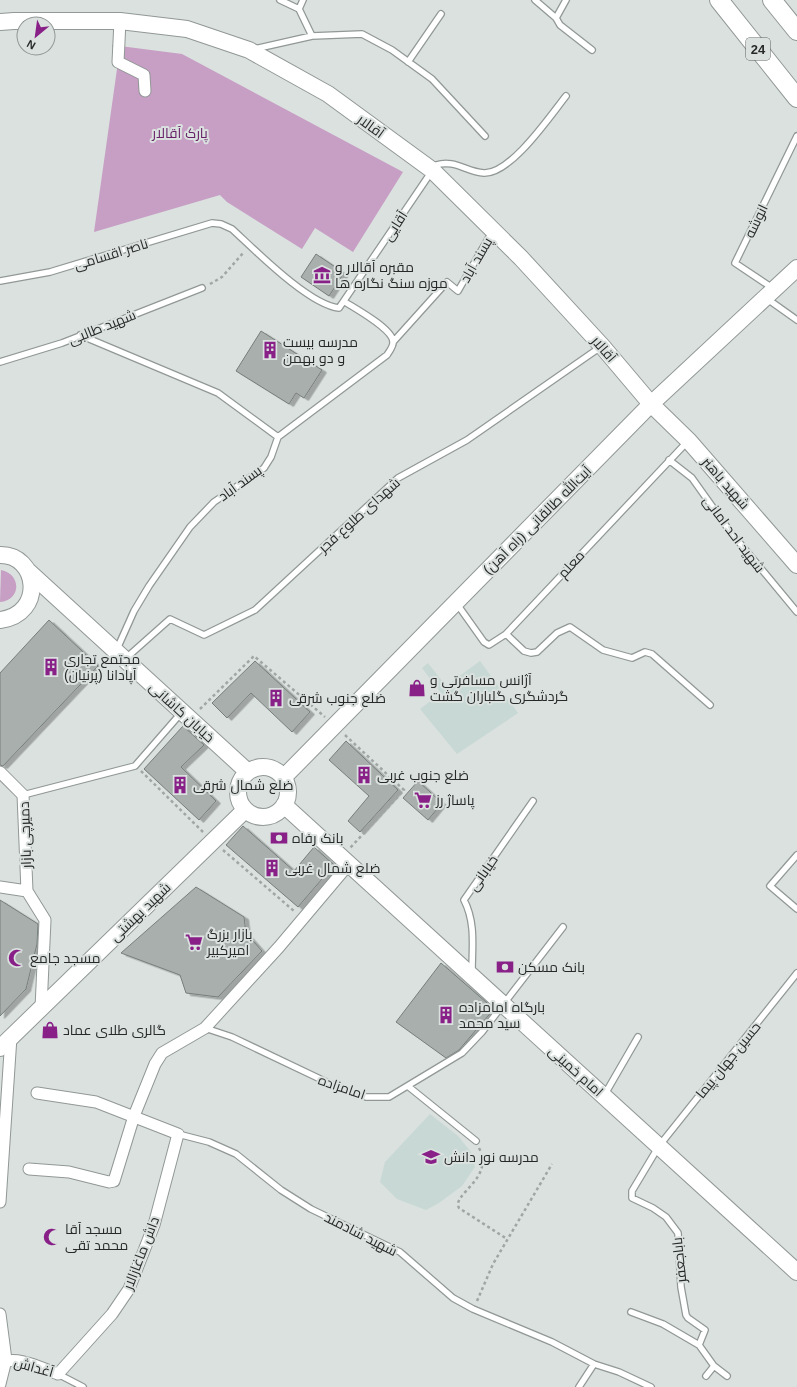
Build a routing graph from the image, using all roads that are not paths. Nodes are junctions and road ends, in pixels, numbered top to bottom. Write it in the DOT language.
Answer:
graph roads {
  1 [pos="280,0"];
  2 [pos="303,0"];
  3 [pos="535,0"];
  4 [pos="566,0"];
  5 [pos="719,0"];
  6 [pos="780,3"];
  7 [pos="299,9"];
  8 [pos="442,14"];
  9 [pos="556,18"];
  10 [pos="120,21"];
  11 [pos="0,22"];
  12 [pos="796,27"];
  13 [pos="312,36"];
  14 [pos="249,50"];
  15 [pos="592,50"];
  16 [pos="408,62"];
  17 [pos="145,91"];
  18 [pos="566,96"];
  19 [pos="797,98"];
  20 [pos="485,136"];
  21 [pos="797,136"];
  22 [pos="432,170"];
  23 [pos="493,230"];
  24 [pos="797,268"];
  25 [pos="0,281"];
  26 [pos="202,288"];
  27 [pos="770,293"];
  28 [pos="345,302"];
  29 [pos="797,320"];
  30 [pos="80,335"];
  31 [pos="393,342"];
  32 [pos="602,346"];
  33 [pos="0,362"];
  34 [pos="651,404"];
  35 [pos="278,437"];
  36 [pos="689,441"];
  37 [pos="669,460"];
  38 [pos="0,546"];
  39 [pos="6,556"];
  40 [pos="797,565"];
  41 [pos="28,571"];
  42 [pos="455,603"];
  43 [pos="797,612"];
  44 [pos="3,621"];
  45 [pos="506,634"];
  46 [pos="121,656"];
  47 [pos="710,705"];
  48 [pos="186,716"];
  49 [pos="0,772"];
  50 [pos="248,772"];
  51 [pos="283,778"];
  52 [pos="23,795"];
  53 [pos="533,802"];
  54 [pos="284,804"];
  55 [pos="245,810"];
  56 [pos="797,855"];
  57 [pos="345,860"];
  58 [pos="0,888"];
  59 [pos="27,891"];
  60 [pos="797,909"];
  61 [pos="563,927"];
  62 [pos="797,973"];
  63 [pos="472,976"];
  64 [pos="503,1005"];
  65 [pos="41,1008"];
  66 [pos="204,1028"];
  67 [pos="638,1037"];
  68 [pos="5,1042"];
  69 [pos="409,1087"];
  70 [pos="37,1093"];
  71 [pos="604,1096"];
  72 [pos="134,1116"];
  73 [pos="178,1134"];
  74 [pos="476,1141"];
  75 [pos="659,1146"];
  76 [pos="30,1169"];
  77 [pos="0,1202"];
  78 [pos="796,1271"];
  79 [pos="631,1312"];
  80 [pos="0,1314"];
  81 [pos="699,1345"];
  82 [pos="3,1361"];
  83 [pos="594,1364"];
  84 [pos="714,1366"];
  85 [pos="58,1374"];
  86 [pos="706,1376"];
  87 [pos="727,1376"];
  88 [pos="0,1384"];
  89 [pos="83,1387"];
  90 [pos="578,1387"];
  91 [pos="651,1387"];
  1 -- 7 [label="lane"];
  2 -- 7 [label="lane"];
  3 -- 9 [label="lane"];
  4 -- 9 [label="lane"];
  5 -- 19 [label="main road, 24"];
  6 -- 12 [label="main road"];
  7 -- 13 [label="lane"];
  8 -- 16 [label="lane"];
  9 -- 15 [label="lane"];
  10 -- 11 [label="street, آقالار"];
  10 -- 14 [label="street, آقالار"];
  10 -- 17 [label="street"];
  13 -- 14 [label="lane"];
  13 -- 16 [label="lane"];
  14 -- 22 [label="street, آقالار"];
  16 -- 20 [label="lane"];
  18 -- 22 [label="lane"];
  21 -- 27 [label="lane, انوشه"];
  22 -- 23 [label="street, آقالار"];
  22 -- 28 [label="lane, آقایی"];
  23 -- 31 [label="lane, پسند آباد"];
  23 -- 32 [label="street, آقالار"];
  24 -- 27 [label="street, (راه آهن) آیت‌الله طالقانی"];
  25 -- 28 [label="lane, ناصر اقسامی"];
  26 -- 30 [label="lane, شهید طالبی"];
  27 -- 29 [label="lane"];
  27 -- 34 [label="street, (راه آهن) آیت‌الله طالقانی"];
  28 -- 31 [label="lane"];
  30 -- 33 [label="lane, شهید طالبی"];
  30 -- 35 [label="lane"];
  31 -- 35 [label="lane, پسند آباد"];
  32 -- 34 [label="street, آقالار"];
  32 -- 46 [label="lane, شهدای طلوع فجر"];
  34 -- 36 [label="street, شهید باهنر"];
  34 -- 42 [label="street, (راه آهن) آیت‌الله طالقانی"];
  35 -- 46 [label="lane, پسند آباد"];
  36 -- 37 [label="lane, معلم"];
  36 -- 40 [label="street, شهید باهنر"];
  37 -- 43 [label="lane, شهید احد امانی"];
  37 -- 45 [label="lane, معلم"];
  38 -- 39 [label="street"];
  39 -- 41 [label="street, خیابان کاشانی"];
  41 -- 44 [label="street"];
  41 -- 46 [label="street, خیابان کاشانی"];
  42 -- 45 [label="lane, معلم"];
  42 -- 51 [label="street, (راه آهن) آیت‌الله طالقانی"];
  45 -- 47 [label="lane"];
  46 -- 48 [label="street, خیابان کاشانی"];
  48 -- 50 [label="street, خیابان کاشانی"];
  48 -- 52 [label="lane, دمیرچی بازار"];
  49 -- 52 [label="street"];
  50 -- 51 [label="street"];
  50 -- 55 [label="street"];
  51 -- 54 [label="street"];
  52 -- 59 [label="street, دمیرچی بازار"];
  53 -- 63 [label="lane, خیابانی"];
  54 -- 55 [label="street"];
  54 -- 57 [label="street, امام خمینی"];
  55 -- 65 [label="street, شهید بهشتی"];
  56 -- 60 [label="lane"];
  57 -- 63 [label="street, امام خمینی"];
  57 -- 66 [label="street"];
  58 -- 59 [label="street"];
  59 -- 65 [label="street, دمیرچی بازار"];
  61 -- 64 [label="lane, امامزاده"];
  62 -- 75 [label="lane, حسین جهان پیما"];
  63 -- 64 [label="street, امام خمینی"];
  64 -- 69 [label="lane, امامزاده"];
  64 -- 71 [label="street, امام خمینی"];
  65 -- 68 [label="street, شهید بهشتی"];
  66 -- 69 [label="lane, امامزاده"];
  66 -- 72 [label="street"];
  67 -- 71 [label="lane"];
  68 -- 77 [label="street"];
  69 -- 74 [label="lane"];
  70 -- 72 [label="street, شهید شادمند"];
  71 -- 75 [label="street, امام خمینی"];
  72 -- 73 [label="street, شهید شادمند"];
  72 -- 76 [label="street"];
  73 -- 83 [label="lane, شهید شادمند"];
  73 -- 85 [label="street, داش ماغازالار"];
  75 -- 78 [label="street, امام خمینی"];
  75 -- 81 [label="lane, باباجعفر"];
  79 -- 81 [label="lane"];
  80 -- 82 [label="street"];
  81 -- 84 [label="lane"];
  82 -- 85 [label="street, آغداش"];
  82 -- 88 [label="street"];
  83 -- 90 [label="lane"];
  83 -- 91 [label="lane, شهید شادمند"];
  84 -- 86 [label="lane"];
  84 -- 87 [label="lane"];
  85 -- 89 [label="lane, آغداش"];
}
